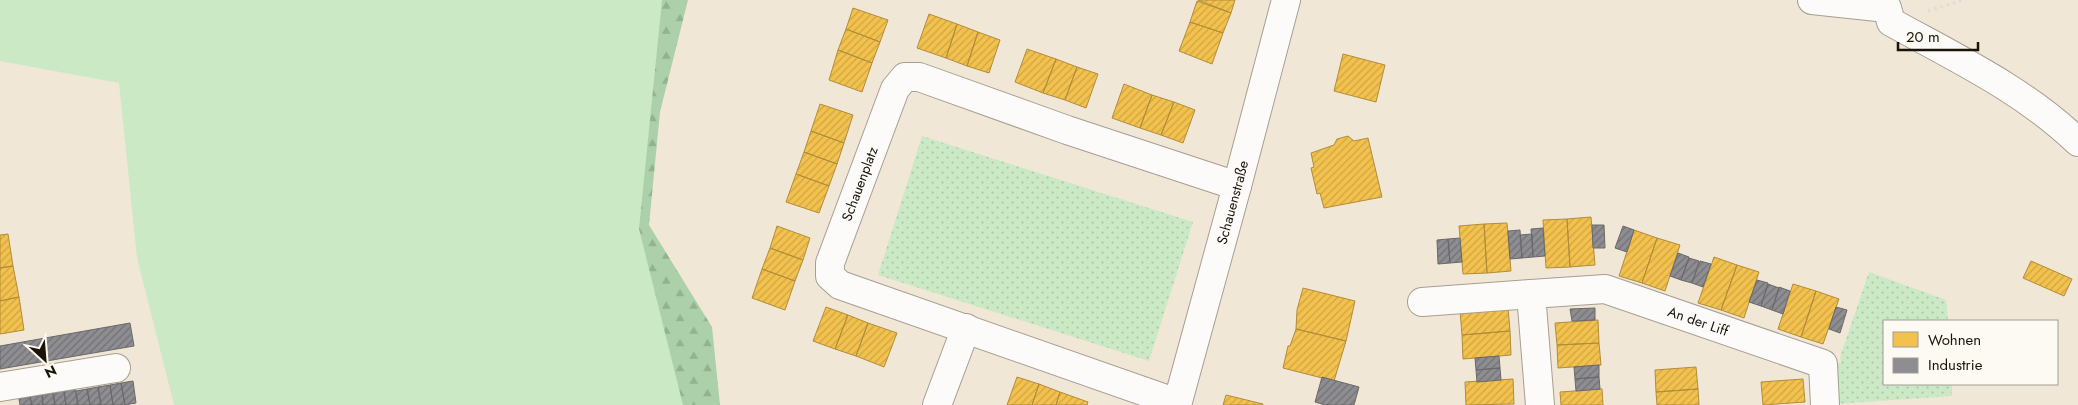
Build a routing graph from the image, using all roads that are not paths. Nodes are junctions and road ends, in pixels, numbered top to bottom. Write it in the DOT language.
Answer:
graph roads {
  1 [pos="1286,0"];
  2 [pos="1812,0"];
  3 [pos="2078,142"];
  4 [pos="1237,186"];
  5 [pos="1531,294"];
  6 [pos="1422,302"];
  7 [pos="966,328"];
  8 [pos="116,368"];
  9 [pos="0,387"];
  10 [pos="1177,404"];
  11 [pos="937,405"];
  12 [pos="1540,405"];
  13 [pos="1825,405"];
  1 -- 4 [label="street, Schauenstraße"];
  2 -- 3 [label="street"];
  4 -- 7 [label="street, Schauenplatz"];
  4 -- 10 [label="street, Schauenstraße"];
  5 -- 6 [label="street, An der Liff"];
  5 -- 12 [label="street"];
  5 -- 13 [label="street, An der Liff"];
  7 -- 10 [label="street, Schauenplatz"];
  7 -- 11 [label="street"];
  8 -- 9 [label="street"];
}
